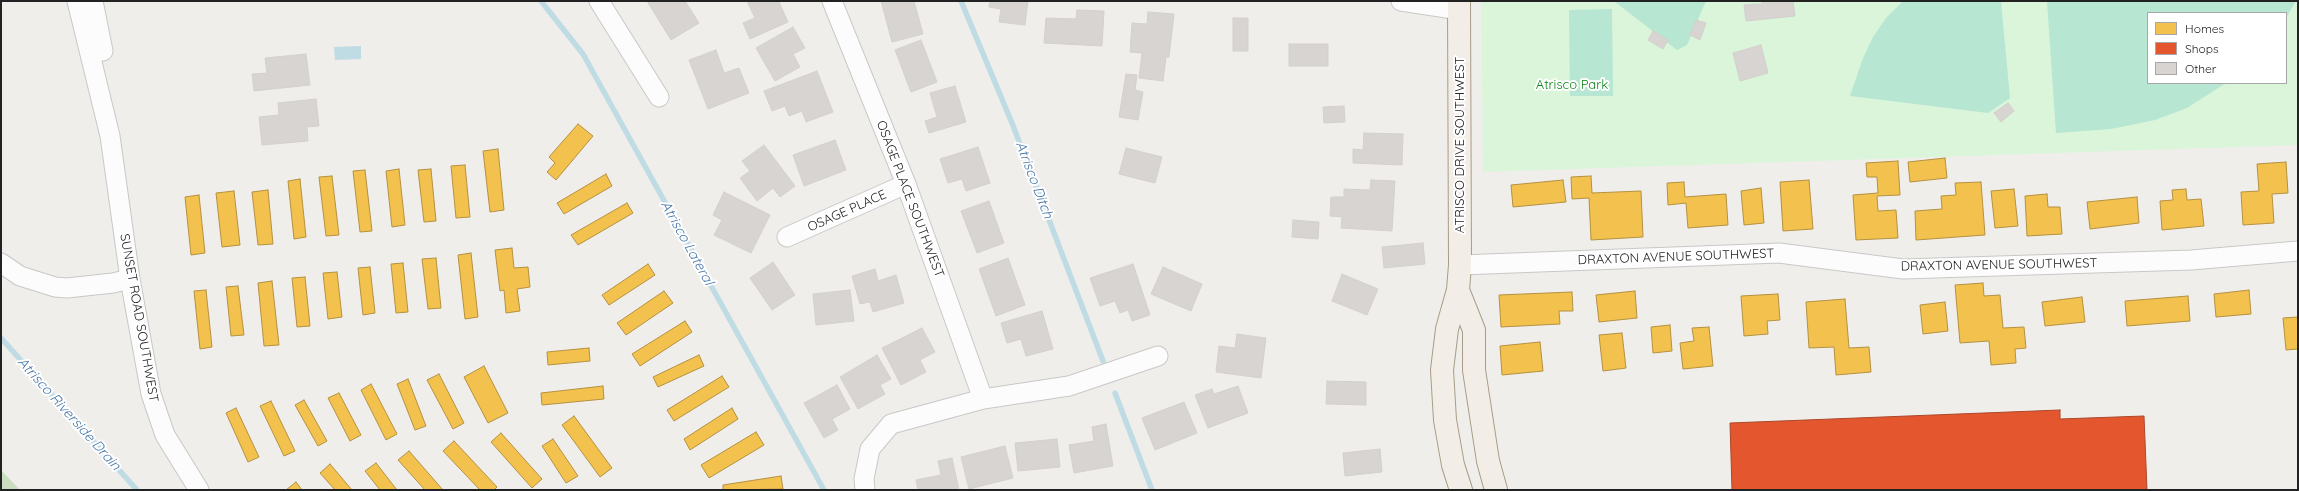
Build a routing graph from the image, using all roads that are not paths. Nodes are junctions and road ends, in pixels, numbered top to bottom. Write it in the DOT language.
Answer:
graph roads {
  1 [pos="77,1"];
  2 [pos="93,1"];
  3 [pos="598,1"];
  4 [pos="832,1"];
  5 [pos="1401,1"];
  6 [pos="1460,5"];
  7 [pos="658,97"];
  8 [pos="110,136"];
  9 [pos="906,184"];
  10 [pos="787,237"];
  11 [pos="2298,251"];
  12 [pos="1,263"];
  13 [pos="1460,265"];
  14 [pos="130,279"];
  15 [pos="1458,290"];
  16 [pos="1158,356"];
  17 [pos="983,399"];
  18 [pos="199,490"];
  19 [pos="864,490"];
  20 [pos="1461,490"];
  21 [pos="1496,490"];
  1 -- 8 [label="street, SUNSET ROAD SOUTHWEST"];
  2 -- 8 [label="street, SUNSET ROAD SOUTHWEST"];
  3 -- 7 [label="street"];
  4 -- 9 [label="street, OSAGE PLACE SOUTHWEST"];
  5 -- 6 [label="street"];
  6 -- 13 [label="main road, ATRISCO DRIVE SOUTHWEST"];
  8 -- 14 [label="street, SUNSET ROAD SOUTHWEST"];
  9 -- 10 [label="street, OSAGE PLACE"];
  9 -- 17 [label="street, OSAGE PLACE SOUTHWEST"];
  11 -- 13 [label="street, DRAXTON AVENUE SOUTHWEST"];
  12 -- 14 [label="street"];
  13 -- 15 [label="main road, ATRISCO DRIVE SOUTHWEST"];
  14 -- 18 [label="street, SUNSET ROAD SOUTHWEST"];
  15 -- 20 [label="main road, ATRISCO DRIVE SOUTHWEST"];
  15 -- 21 [label="main road, ATRISCO DRIVE SOUTHWEST"];
  16 -- 17 [label="street"];
  17 -- 19 [label="street"];
}
